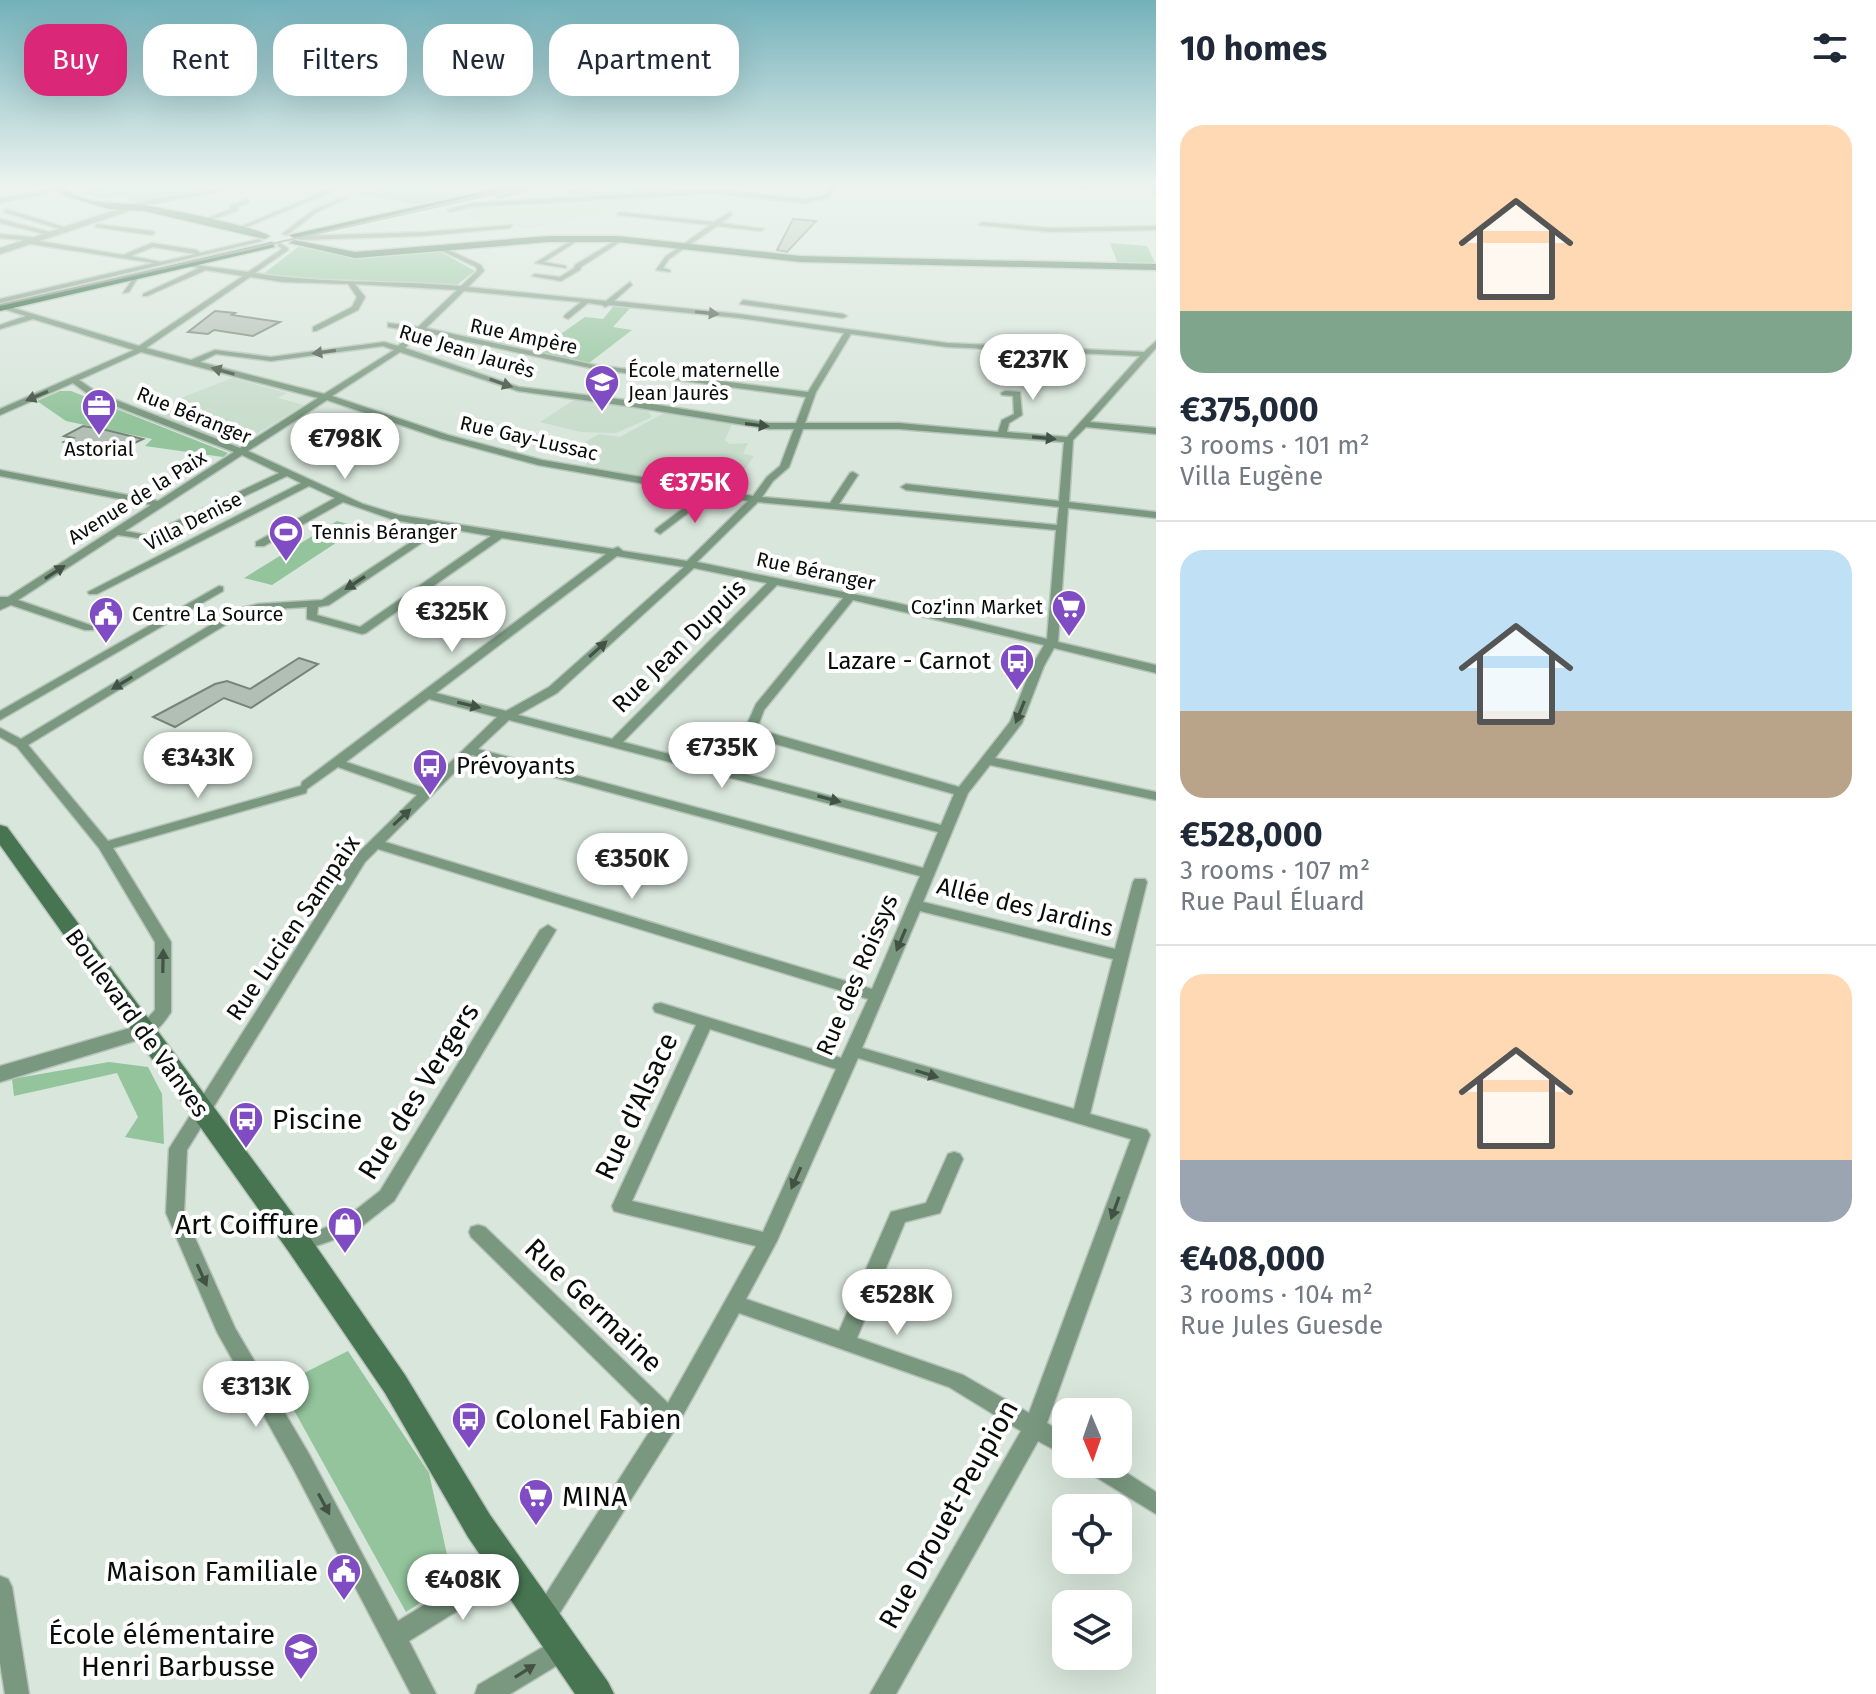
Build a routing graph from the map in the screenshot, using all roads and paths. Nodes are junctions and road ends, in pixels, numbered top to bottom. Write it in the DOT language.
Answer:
graph roads {
  1 [pos="158,264"];
  2 [pos="184,264"];
  3 [pos="265,264"];
  4 [pos="475,264"];
  5 [pos="545,264"];
  6 [pos="583,264"];
  7 [pos="663,264"];
  8 [pos="1025,264"];
  9 [pos="564,267"];
  10 [pos="1156,267"];
  11 [pos="205,268"];
  12 [pos="668,271"];
  13 [pos="249,275"];
  14 [pos="136,276"];
  15 [pos="535,276"];
  16 [pos="351,283"];
  17 [pos="630,284"];
  18 [pos="462,290"];
  19 [pos="125,292"];
  20 [pos="145,295"];
  21 [pos="743,302"];
  22 [pos="585,303"];
  23 [pos="1,305"];
  24 [pos="605,305"];
  25 [pos="846,307"];
  26 [pos="35,315"];
  27 [pos="843,316"];
  28 [pos="568,317"];
  29 [pos="391,325"];
  30 [pos="0,327"];
  31 [pos="316,329"];
  32 [pos="420,329"];
  33 [pos="843,333"];
  34 [pos="1156,343"];
  35 [pos="142,349"];
  36 [pos="400,349"];
  37 [pos="1146,354"];
  38 [pos="192,363"];
  39 [pos="74,380"];
  40 [pos="1005,393"];
  41 [pos="812,395"];
  42 [pos="326,398"];
  43 [pos="0,412"];
  44 [pos="1083,424"];
  45 [pos="800,426"];
  46 [pos="1156,431"];
  47 [pos="1002,434"];
  48 [pos="1069,440"];
  49 [pos="242,452"];
  50 [pos="0,473"];
  51 [pos="286,473"];
  52 [pos="853,475"];
  53 [pos="308,483"];
  54 [pos="906,487"];
  55 [pos="710,492"];
  56 [pos="342,498"];
  57 [pos="756,499"];
  58 [pos="1063,503"];
  59 [pos="161,504"];
  60 [pos="834,505"];
  61 [pos="1156,515"];
  62 [pos="443,525"];
  63 [pos="1062,528"];
  64 [pos="660,531"];
  65 [pos="116,532"];
  66 [pos="499,535"];
  67 [pos="260,544"];
  68 [pos="618,550"];
  69 [pos="689,564"];
  70 [pos="775,581"];
  71 [pos="219,589"];
  72 [pos="93,592"];
  73 [pos="850,597"];
  74 [pos="3,602"];
  75 [pos="313,606"];
  76 [pos="89,628"];
  77 [pos="1052,642"];
  78 [pos="1156,669"];
  79 [pos="429,695"];
  80 [pos="510,715"];
  81 [pos="0,716"];
  82 [pos="0,732"];
  83 [pos="615,743"];
  84 [pos="21,744"];
  85 [pos="471,751"];
  86 [pos="986,760"];
  87 [pos="338,763"];
  88 [pos="962,792"];
  89 [pos="427,794"];
  90 [pos="1156,796"];
  91 [pos="945,830"];
  92 [pos="0,831"];
  93 [pos="375,843"];
  94 [pos="105,846"];
  95 [pos="928,874"];
  96 [pos="1140,882"];
  97 [pos="916,905"];
  98 [pos="548,930"];
  99 [pos="1122,956"];
  100 [pos="877,996"];
  101 [pos="661,1008"];
  102 [pos="705,1022"];
  103 [pos="144,1031"];
  104 [pos="849,1058"];
  105 [pos="0,1074"];
  106 [pos="200,1111"];
  107 [pos="1080,1118"];
  108 [pos="1141,1135"];
  109 [pos="954,1159"];
  110 [pos="478,1232"];
  111 [pos="768,1241"];
  112 [pos="299,1244"];
  113 [pos="734,1303"];
  114 [pos="845,1342"];
  115 [pos="670,1419"];
  116 [pos="1035,1427"];
  117 [pos="1052,1437"];
  118 [pos="1116,1478"];
  119 [pos="1156,1504"];
  120 [pos="507,1567"];
  121 [pos="0,1587"];
  122 [pos="552,1634"];
  123 [pos="394,1637"];
  124 [pos="422,1689"];
  125 [pos="17,1694"];
  126 [pos="487,1694"];
  127 [pos="596,1694"];
  128 [pos="882,1694"];
  1 -- 23 [label="street"];
  2 -- 11 [label="street"];
  2 -- 14 [label="main road"];
  3 -- 13 [label="street"];
  4 -- 18 [label="street, Avenue de la Paix"];
  5 -- 9 [label="street"];
  6 -- 15 [label="street"];
  7 -- 12 [label="street"];
  8 -- 10 [label="main road"];
  11 -- 13 [label="street"];
  11 -- 20 [label="street"];
  13 -- 16 [label="street"];
  13 -- 35 [label="street"];
  14 -- 19 [label="street"];
  14 -- 23 [label="main road"];
  16 -- 18 [label="street"];
  16 -- 31 [label="street"];
  17 -- 24 [label="street"];
  18 -- 22 [label="street"];
  18 -- 32 [label="street, Avenue de la Paix"];
  21 -- 27 [label="street"];
  22 -- 24 [label="street"];
  22 -- 28 [label="street"];
  23 -- 26 [label="street, Rue Gay-Lussac"];
  24 -- 33 [label="street, one-way"];
  25 -- 27 [label="street, Rue Lucien Sampaix"];
  26 -- 30 [label="street"];
  26 -- 35 [label="street, Rue Gay-Lussac"];
  27 -- 33 [label="street, Rue Lucien Sampaix"];
  29 -- 32 [label="street, Rue Ampère"];
  32 -- 36 [label="street, Avenue de la Paix"];
  32 -- 41 [label="street, Rue Ampère"];
  33 -- 37 [label="street"];
  33 -- 41 [label="street, Rue Lucien Sampaix"];
  34 -- 37 [label="street"];
  35 -- 38 [label="street, Rue Gay-Lussac"];
  35 -- 39 [label="street"];
  36 -- 38 [label="street, Rue Jean Jaurès, one-way"];
  36 -- 42 [label="street, Avenue de la Paix"];
  36 -- 45 [label="street, Rue Jean Jaurès, one-way"];
  37 -- 44 [label="street"];
  42 -- 38 [label="street, Rue Gay-Lussac, one-way"];
  39 -- 43 [label="street, one-way"];
  39 -- 49 [label="street, Rue Béranger"];
  40 -- 47 [label="street"];
  41 -- 45 [label="street, Rue Lucien Sampaix"];
  42 -- 49 [label="street, Avenue de la Paix"];
  42 -- 55 [label="street, Rue Gay-Lussac"];
  44 -- 46 [label="street"];
  44 -- 48 [label="street"];
  45 -- 47 [label="street, Rue Jean Jaurès"];
  45 -- 57 [label="street, Rue Lucien Sampaix"];
  47 -- 48 [label="street, Rue Jean Jaurès, one-way"];
  48 -- 58 [label="street, Rue des Roissys"];
  49 -- 51 [label="street, Rue Béranger"];
  49 -- 59 [label="street, Avenue de la Paix"];
  50 -- 59 [label="street"];
  51 -- 53 [label="street, Rue Béranger"];
  51 -- 65 [label="street"];
  52 -- 60 [label="street"];
  53 -- 56 [label="street, Rue Béranger"];
  53 -- 72 [label="street, Villa Denise"];
  54 -- 58 [label="street"];
  55 -- 57 [label="street, Rue Gay-Lussac"];
  55 -- 64 [label="street"];
  56 -- 62 [label="street, Rue Béranger"];
  56 -- 67 [label="street"];
  57 -- 60 [label="street, Rue Gay-Lussac"];
  57 -- 69 [label="street, Rue Lucien Sampaix"];
  58 -- 61 [label="street"];
  58 -- 63 [label="street, Rue des Roissys"];
  59 -- 65 [label="street, Avenue de la Paix"];
  60 -- 63 [label="street, Rue Gay-Lussac"];
  62 -- 66 [label="street, Rue Béranger"];
  62 -- 75 [label="street, one-way"];
  63 -- 77 [label="street, Rue des Roissys"];
  74 -- 65 [label="street, Avenue de la Paix, one-way"];
  66 -- 68 [label="street, Rue Béranger"];
  66 -- 75 [label="street"];
  68 -- 69 [label="street, Rue Béranger"];
  68 -- 79 [label="street"];
  69 -- 70 [label="street, Rue Béranger"];
  80 -- 69 [label="street, Rue Lucien Sampaix, one-way"];
  70 -- 73 [label="street, Rue Béranger"];
  70 -- 83 [label="street, Rue Jean Dupuis"];
  71 -- 81 [label="street"];
  73 -- 77 [label="street, Rue Béranger"];
  73 -- 88 [label="street"];
  74 -- 76 [label="street"];
  75 -- 84 [label="street, one-way"];
  77 -- 78 [label="street, Rue Béranger"];
  77 -- 86 [label="street, Rue des Roissys, one-way"];
  79 -- 80 [label="street, one-way"];
  79 -- 87 [label="street"];
  80 -- 83 [label="street"];
  80 -- 85 [label="street, Rue Lucien Sampaix"];
  82 -- 84 [label="street"];
  83 -- 91 [label="street, one-way"];
  84 -- 94 [label="street"];
  85 -- 89 [label="street, Rue Lucien Sampaix"];
  85 -- 95 [label="street"];
  86 -- 88 [label="street, Rue des Roissys"];
  86 -- 90 [label="street"];
  87 -- 89 [label="street"];
  87 -- 94 [label="street"];
  88 -- 91 [label="street, Rue des Roissys"];
  93 -- 89 [label="street, Rue Lucien Sampaix, one-way"];
  91 -- 95 [label="street, Rue des Roissys"];
  92 -- 103 [label="main road, Boulevard de Vanves"];
  93 -- 100 [label="street"];
  93 -- 106 [label="street, Rue Lucien Sampaix"];
  103 -- 94 [label="street, one-way"];
  95 -- 97 [label="street, Rue des Roissys"];
  96 -- 99 [label="street, Allée des Jardins"];
  97 -- 99 [label="street, Allée des Jardins"];
  97 -- 100 [label="street, Rue des Roissys, one-way"];
  98 -- 112 [label="street, Rue des Vergers"];
  99 -- 107 [label="street, Allée des Jardins"];
  100 -- 104 [label="street, Rue des Roissys"];
  101 -- 102 [label="street, Rue d'Alsace"];
  102 -- 104 [label="street, Rue d'Alsace"];
  102 -- 111 [label="street, Rue d'Alsace"];
  103 -- 105 [label="street"];
  103 -- 106 [label="main road, Boulevard de Vanves"];
  104 -- 107 [label="street, Rue d'Alsace, one-way"];
  104 -- 111 [label="street, Rue des Roissys, one-way"];
  106 -- 112 [label="main road, Boulevard de Vanves"];
  106 -- 123 [label="street, Rue Lucien Sampaix, one-way"];
  107 -- 108 [label="street, Rue d'Alsace"];
  108 -- 116 [label="street, Rue Drouet-Peupion, one-way"];
  109 -- 114 [label="street"];
  110 -- 115 [label="street, Rue Germaine"];
  111 -- 113 [label="street, Rue des Roissys"];
  112 -- 120 [label="main road, Boulevard de Vanves"];
  113 -- 114 [label="street"];
  113 -- 115 [label="street, Rue des Roissys"];
  114 -- 116 [label="street"];
  115 -- 122 [label="street, Rue des Roissys"];
  116 -- 117 [label="street"];
  116 -- 128 [label="street, Rue Drouet-Peupion"];
  118 -- 119 [label="street"];
  120 -- 122 [label="main road, Boulevard de Vanves"];
  120 -- 123 [label="street"];
  121 -- 125 [label="street"];
  126 -- 122 [label="street, one-way"];
  122 -- 127 [label="main road, Boulevard de Vanves"];
  123 -- 124 [label="street"];
}
